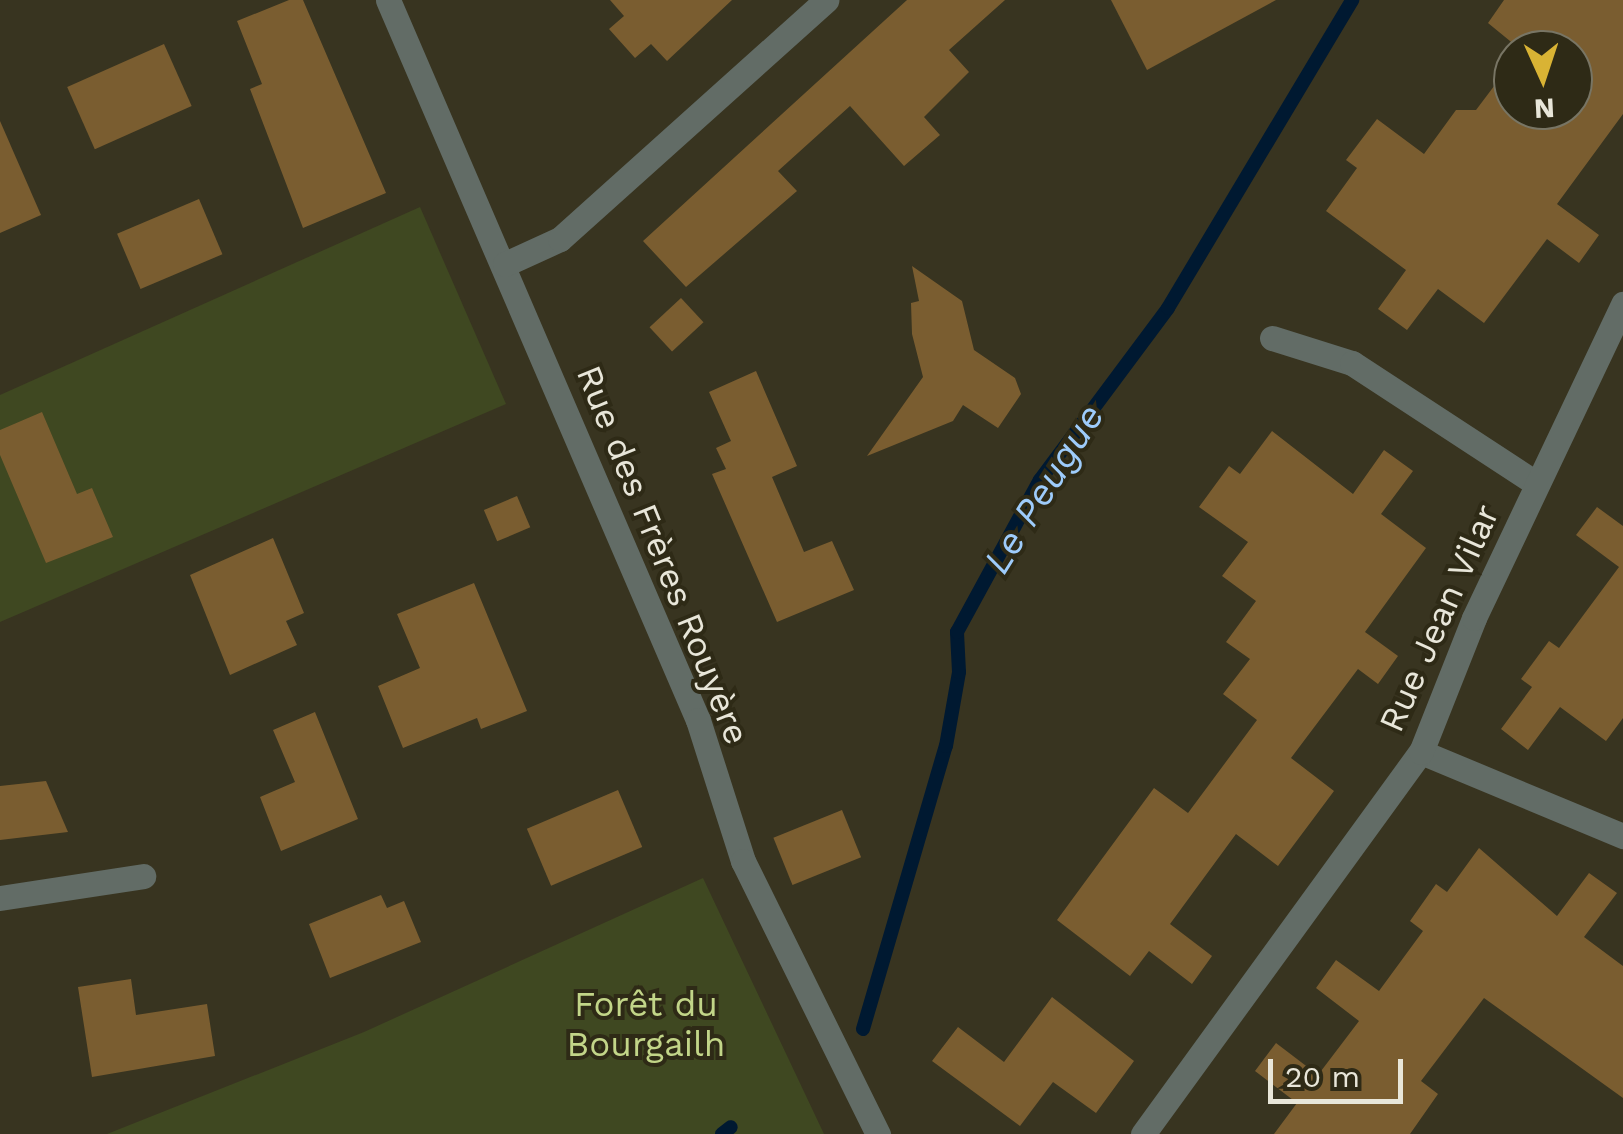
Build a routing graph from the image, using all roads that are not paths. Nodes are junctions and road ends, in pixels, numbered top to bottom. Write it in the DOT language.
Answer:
graph roads {
  1 [pos="388,0"];
  2 [pos="826,0"];
  3 [pos="505,264"];
  4 [pos="1623,304"];
  5 [pos="1272,338"];
  6 [pos="1537,484"];
  7 [pos="1422,752"];
  8 [pos="1623,836"];
  9 [pos="142,876"];
  10 [pos="0,898"];
  11 [pos="878,1134"];
  12 [pos="1143,1134"];
  1 -- 3 [label="street, Rue des Frères Rouyère"];
  2 -- 3 [label="street"];
  3 -- 11 [label="street, Rue des Frères Rouyère"];
  4 -- 6 [label="street, Rue Jean Vilar"];
  5 -- 6 [label="street"];
  6 -- 7 [label="street, Rue Jean Vilar"];
  7 -- 8 [label="street"];
  7 -- 12 [label="street, Rue Jean Vilar"];
  9 -- 10 [label="street"];
}
